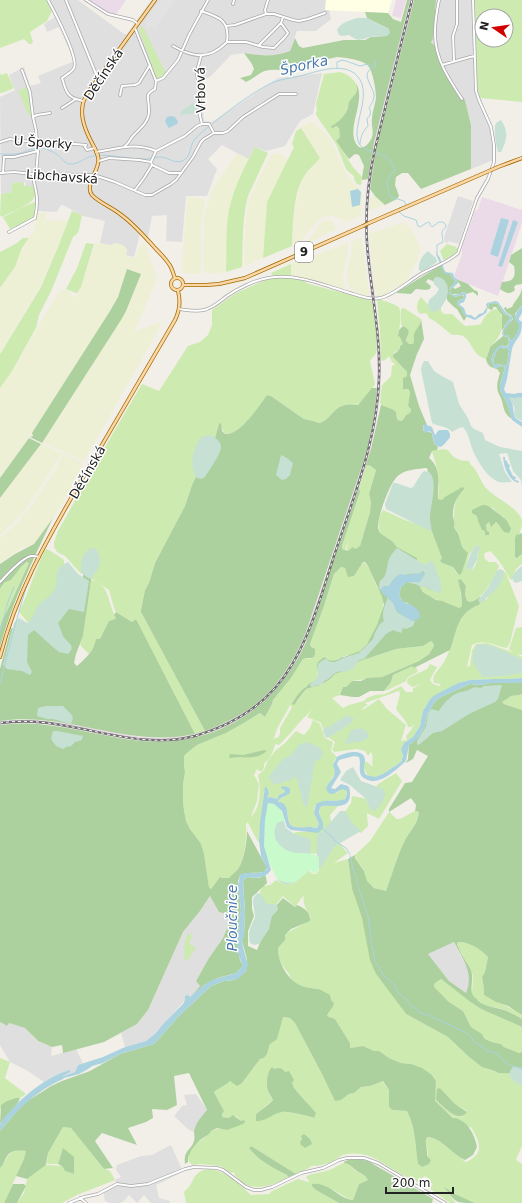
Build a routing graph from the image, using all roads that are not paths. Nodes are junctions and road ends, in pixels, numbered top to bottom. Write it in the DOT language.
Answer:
graph roads {
  1 [pos="48,0"];
  2 [pos="66,0"];
  3 [pos="86,0"];
  4 [pos="155,0"];
  5 [pos="208,0"];
  6 [pos="234,0"];
  7 [pos="268,0"];
  8 [pos="439,0"];
  9 [pos="457,0"];
  10 [pos="473,0"];
  11 [pos="233,4"];
  12 [pos="201,11"];
  13 [pos="325,13"];
  14 [pos="266,14"];
  15 [pos="283,17"];
  16 [pos="281,23"];
  17 [pos="138,24"];
  18 [pos="226,26"];
  19 [pos="135,28"];
  20 [pos="226,42"];
  21 [pos="259,45"];
  22 [pos="173,46"];
  23 [pos="183,52"];
  24 [pos="201,56"];
  25 [pos="474,56"];
  26 [pos="454,61"];
  27 [pos="150,65"];
  28 [pos="442,65"];
  29 [pos="22,70"];
  30 [pos="98,79"];
  31 [pos="157,80"];
  32 [pos="296,94"];
  33 [pos="120,95"];
  34 [pos="76,99"];
  35 [pos="462,99"];
  36 [pos="84,101"];
  37 [pos="62,108"];
  38 [pos="50,113"];
  39 [pos="33,117"];
  40 [pos="202,124"];
  41 [pos="214,133"];
  42 [pos="0,142"];
  43 [pos="37,142"];
  44 [pos="91,142"];
  45 [pos="86,146"];
  46 [pos="126,146"];
  47 [pos="96,151"];
  48 [pos="156,151"];
  49 [pos="522,158"];
  50 [pos="98,159"];
  51 [pos="152,164"];
  52 [pos="2,173"];
  53 [pos="181,173"];
  54 [pos="35,174"];
  55 [pos="94,175"];
  56 [pos="135,190"];
  57 [pos="9,232"];
  58 [pos="175,278"];
  59 [pos="183,285"];
  60 [pos="178,291"];
  61 [pos="180,309"];
  62 [pos="39,557"];
  63 [pos="0,582"];
  64 [pos="0,657"];
  65 [pos="80,1198"];
  66 [pos="69,1203"];
  67 [pos="86,1203"];
  68 [pos="446,1203"];
  1 -- 34 [label="street"];
  2 -- 30 [label="street"];
  3 -- 17 [label="street"];
  4 -- 17 [label="main road, Děčínská"];
  5 -- 12 [label="street"];
  6 -- 11 [label="street"];
  7 -- 14 [label="street"];
  8 -- 28 [label="street"];
  9 -- 26 [label="street"];
  10 -- 25 [label="street"];
  12 -- 18 [label="street"];
  12 -- 23 [label="street"];
  13 -- 15 [label="street"];
  14 -- 15 [label="street"];
  14 -- 18 [label="street"];
  15 -- 16 [label="street"];
  16 -- 21 [label="street"];
  16 -- 21 [label="street"];
  17 -- 19 [label="main road, Děčínská"];
  18 -- 20 [label="street"];
  19 -- 27 [label="street"];
  19 -- 30 [label="main road, Děčínská"];
  20 -- 21 [label="street"];
  20 -- 24 [label="street"];
  22 -- 23 [label="street"];
  23 -- 24 [label="street"];
  23 -- 31 [label="street"];
  24 -- 40 [label="street, Vrbová"];
  25 -- 26 [label="street"];
  25 -- 61 [label="street"];
  26 -- 28 [label="street"];
  27 -- 31 [label="street"];
  27 -- 33 [label="street"];
  28 -- 35 [label="street"];
  29 -- 39 [label="street"];
  30 -- 36 [label="main road, Děčínská"];
  31 -- 46 [label="street"];
  32 -- 41 [label="street, Libchavská"];
  34 -- 36 [label="street"];
  34 -- 37 [label="street"];
  36 -- 44 [label="main road, Děčínská"];
  38 -- 39 [label="street"];
  39 -- 43 [label="street"];
  40 -- 41 [label="street"];
  40 -- 48 [label="street"];
  41 -- 53 [label="street, Libchavská"];
  42 -- 43 [label="street, U Šporky"];
  43 -- 45 [label="street, U Šporky"];
  44 -- 45 [label="street"];
  44 -- 47 [label="main road, Děčínská"];
  45 -- 47 [label="street, U Šporky"];
  46 -- 47 [label="street"];
  46 -- 48 [label="street"];
  47 -- 50 [label="main road, Děčínská"];
  48 -- 51 [label="street"];
  49 -- 59 [label="main road, 9, bridge"];
  50 -- 51 [label="street"];
  50 -- 55 [label="main road"];
  51 -- 53 [label="street"];
  51 -- 56 [label="street"];
  52 -- 54 [label="street, Libchavská"];
  52 -- 54 [label="street"];
  53 -- 56 [label="street, Libchavská"];
  54 -- 55 [label="street, Libchavská"];
  54 -- 57 [label="street"];
  55 -- 56 [label="street, Libchavská"];
  55 -- 58 [label="main road"];
  58 -- 59 [label="main road"];
  58 -- 60 [label="main road"];
  59 -- 60 [label="main road"];
  60 -- 61 [label="main road"];
  61 -- 62 [label="main road, Děčínská"];
  62 -- 63 [label="street"];
  62 -- 64 [label="main road, Děčínská"];
  65 -- 66 [label="street"];
  65 -- 67 [label="street"];
  65 -- 68 [label="street"];
}
